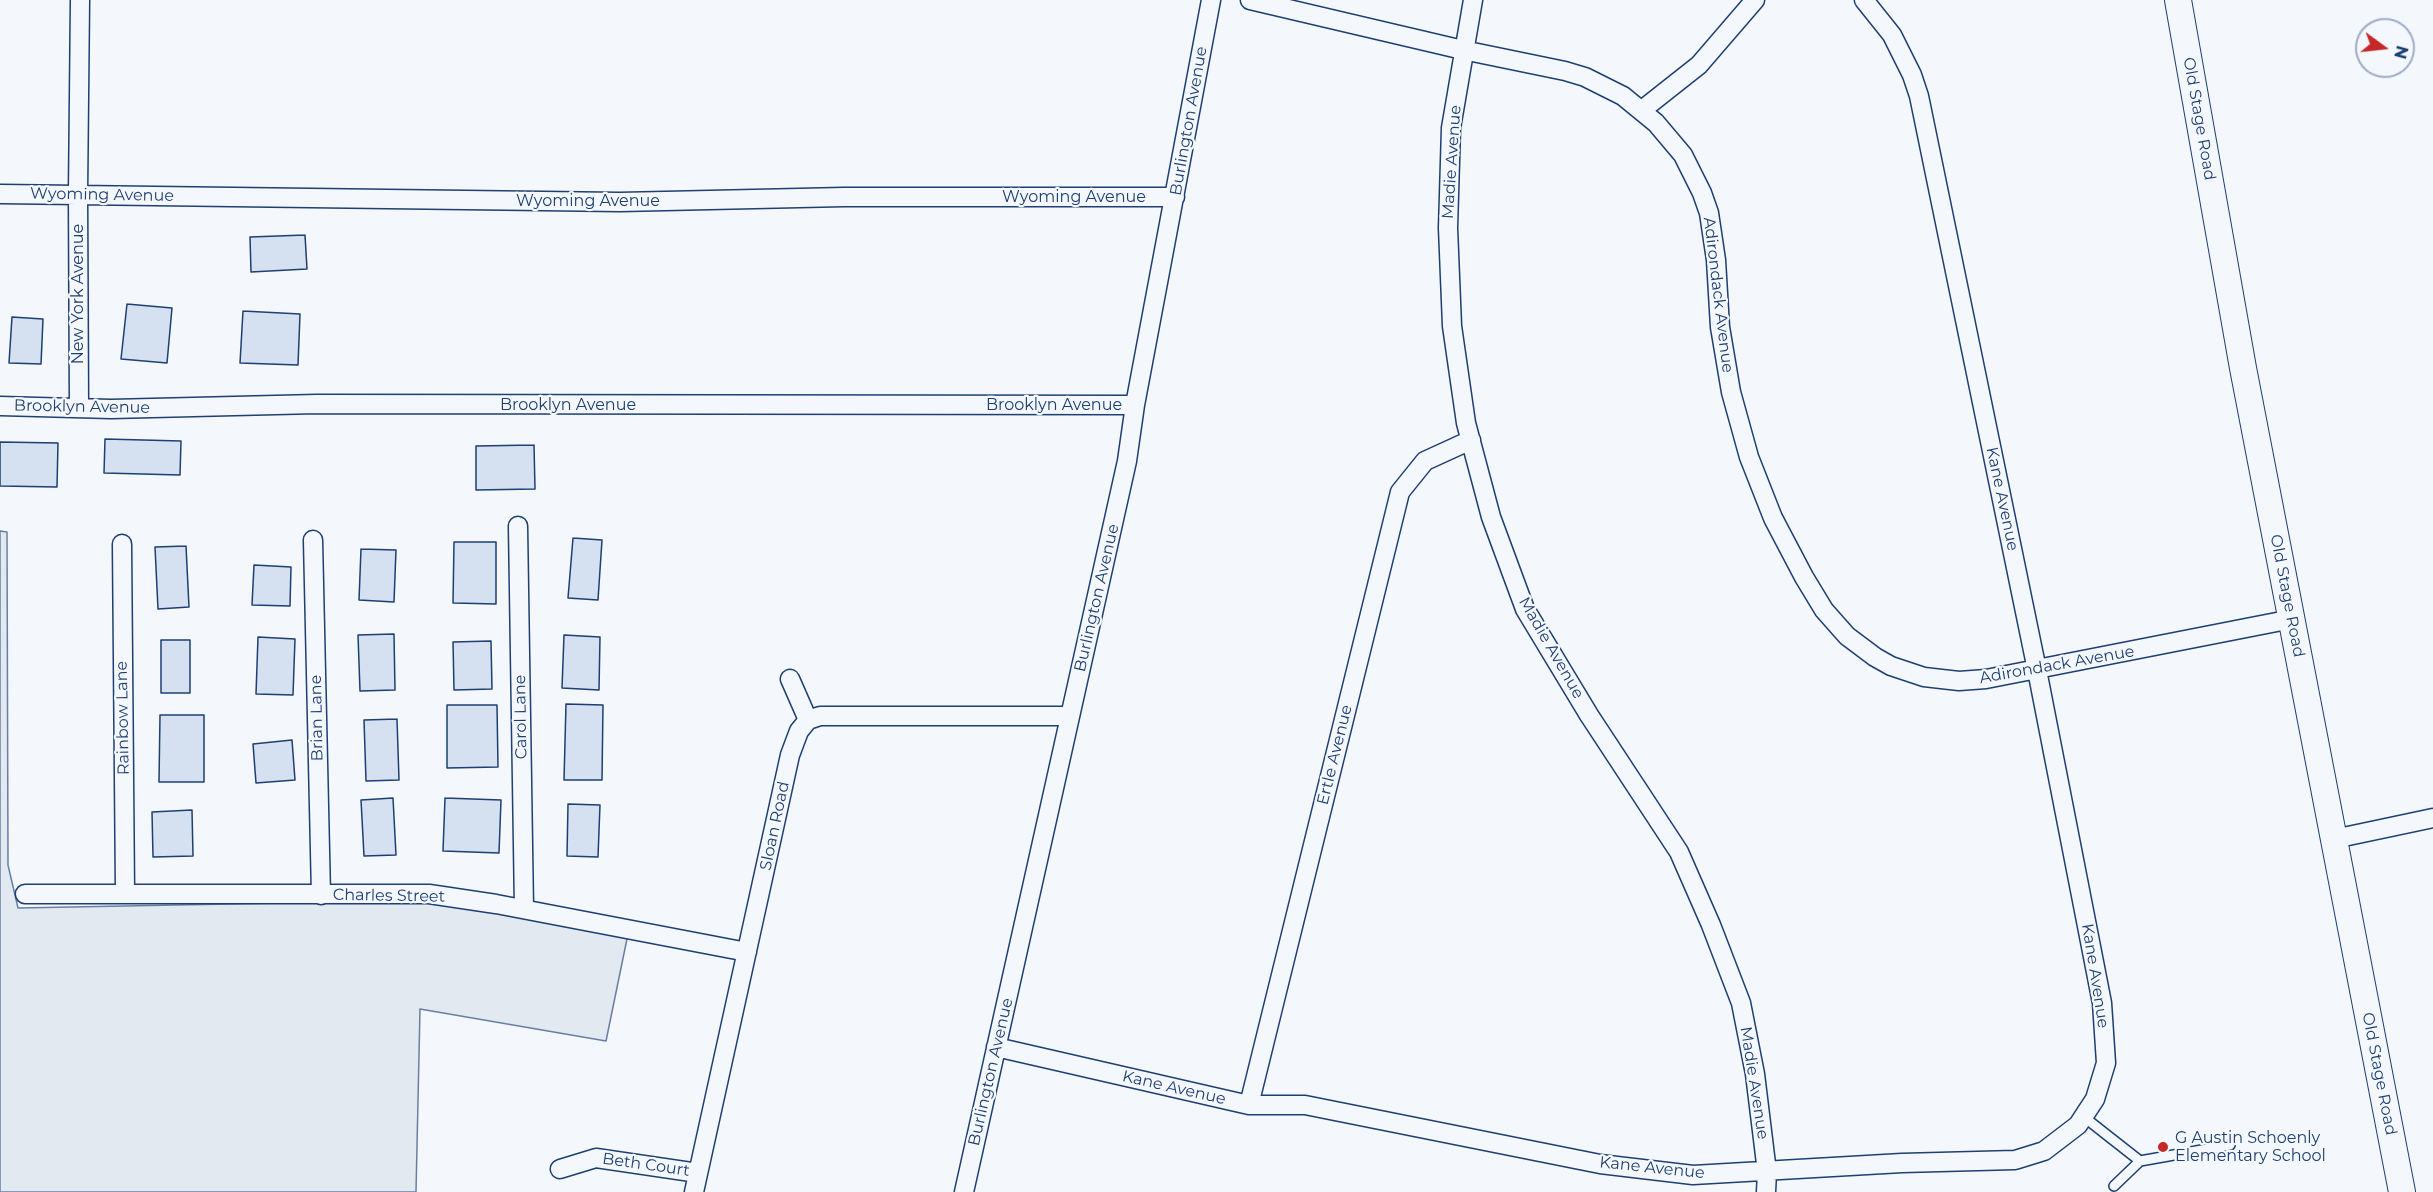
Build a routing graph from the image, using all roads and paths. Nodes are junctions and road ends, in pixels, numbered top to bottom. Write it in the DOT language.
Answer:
graph roads {
  1 [pos="80,0"];
  2 [pos="1211,0"];
  3 [pos="1250,0"];
  4 [pos="1473,0"];
  5 [pos="1755,0"];
  6 [pos="1864,0"];
  7 [pos="2178,0"];
  8 [pos="1463,50"];
  9 [pos="1642,110"];
  10 [pos="0,194"];
  11 [pos="78,194"];
  12 [pos="1175,197"];
  13 [pos="1135,405"];
  14 [pos="0,406"];
  15 [pos="79,408"];
  16 [pos="1471,440"];
  17 [pos="518,526"];
  18 [pos="313,540"];
  19 [pos="122,544"];
  20 [pos="2292,619"];
  21 [pos="2037,670"];
  22 [pos="790,680"];
  23 [pos="1071,716"];
  24 [pos="808,720"];
  25 [pos="2433,818"];
  26 [pos="2334,839"];
  27 [pos="125,892"];
  28 [pos="26,894"];
  29 [pos="321,895"];
  30 [pos="524,909"];
  31 [pos="747,952"];
  32 [pos="996,1047"];
  33 [pos="1249,1105"];
  34 [pos="2084,1117"];
  35 [pos="2230,1145"];
  36 [pos="2140,1161"];
  37 [pos="560,1169"];
  38 [pos="1767,1172"];
  39 [pos="698,1173"];
  40 [pos="2114,1186"];
  41 [pos="694,1192"];
  42 [pos="964,1192"];
  43 [pos="1766,1192"];
  44 [pos="2402,1192"];
  1 -- 11 [label="street, New York Avenue"];
  2 -- 12 [label="street, Burlington Avenue"];
  3 -- 8 [label="street, Adirondack Avenue"];
  4 -- 8 [label="street, Madie Avenue"];
  5 -- 9 [label="street"];
  6 -- 21 [label="street, Kane Avenue"];
  7 -- 20 [label="main road, Old Stage Road"];
  8 -- 9 [label="street, Adirondack Avenue"];
  8 -- 16 [label="street, Madie Avenue"];
  9 -- 21 [label="street, Adirondack Avenue"];
  10 -- 11 [label="street, Wyoming Avenue"];
  11 -- 12 [label="street, Wyoming Avenue"];
  11 -- 15 [label="street, New York Avenue"];
  12 -- 13 [label="street, Burlington Avenue"];
  13 -- 15 [label="street, Brooklyn Avenue"];
  13 -- 23 [label="street, Burlington Avenue"];
  14 -- 15 [label="street, Brooklyn Avenue"];
  16 -- 33 [label="street, Ertle Avenue"];
  16 -- 38 [label="street, Madie Avenue"];
  17 -- 30 [label="street, Carol Lane"];
  18 -- 29 [label="street, Brian Lane"];
  19 -- 27 [label="street, Rainbow Lane"];
  20 -- 21 [label="street, Adirondack Avenue"];
  20 -- 26 [label="main road, Old Stage Road"];
  21 -- 34 [label="street, Kane Avenue"];
  22 -- 24 [label="street"];
  23 -- 24 [label="street"];
  23 -- 32 [label="street, Burlington Avenue"];
  24 -- 31 [label="street, Sloan Road"];
  25 -- 26 [label="street"];
  26 -- 44 [label="main road, Old Stage Road"];
  27 -- 28 [label="street, Charles Street"];
  27 -- 29 [label="street, Charles Street"];
  29 -- 30 [label="street, Charles Street"];
  30 -- 31 [label="street, Charles Street"];
  31 -- 39 [label="street, Sloan Road"];
  32 -- 33 [label="street, Kane Avenue"];
  32 -- 42 [label="street, Burlington Avenue"];
  33 -- 38 [label="street, Kane Avenue"];
  34 -- 36 [label="lane"];
  34 -- 38 [label="street, Kane Avenue"];
  35 -- 36 [label="lane"];
  36 -- 40 [label="lane"];
  37 -- 39 [label="street, Beth Court"];
  38 -- 43 [label="street, Madie Avenue"];
  39 -- 41 [label="street, Sloan Road"];
}
